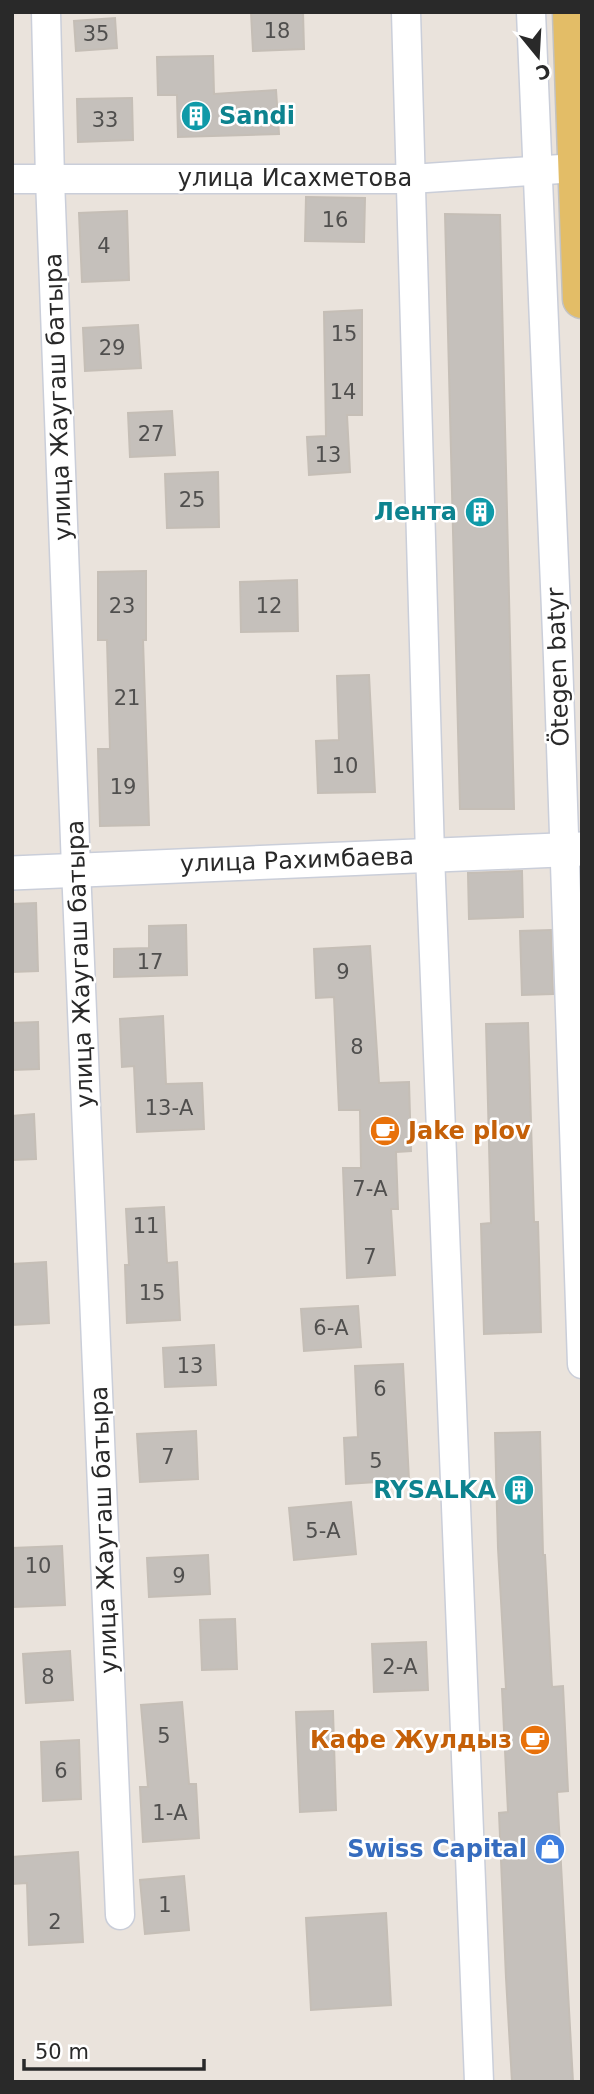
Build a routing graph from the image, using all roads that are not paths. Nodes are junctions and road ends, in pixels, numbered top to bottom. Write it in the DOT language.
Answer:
graph roads {
  1 [pos="46,12"];
  2 [pos="406,12"];
  3 [pos="531,12"];
  4 [pos="572,12"];
  5 [pos="576,168"];
  6 [pos="50,178"];
  7 [pos="411,179"];
  8 [pos="12,180"];
  9 [pos="582,299"];
  10 [pos="582,849"];
  11 [pos="430,855"];
  12 [pos="76,869"];
  13 [pos="12,873"];
  14 [pos="582,1364"];
  15 [pos="120,1915"];
  16 [pos="479,2082"];
  1 -- 6 [label="street, улица Жаугаш батыра"];
  2 -- 7 [label="street"];
  3 -- 14 [label="street, Ötegen batyr"];
  4 -- 5 [label="main road"];
  5 -- 7 [label="street, улица Исахметова"];
  5 -- 9 [label="main road"];
  6 -- 7 [label="street, улица Исахметова"];
  6 -- 8 [label="street, улица Исахметова"];
  6 -- 12 [label="street, улица Жаугаш батыра"];
  7 -- 11 [label="street"];
  10 -- 11 [label="street, улица Рахимбаева"];
  11 -- 12 [label="street, улица Рахимбаева"];
  11 -- 16 [label="street"];
  12 -- 13 [label="street, улица Рахимбаева"];
  12 -- 15 [label="street, улица Жаугаш батыра"];
}
